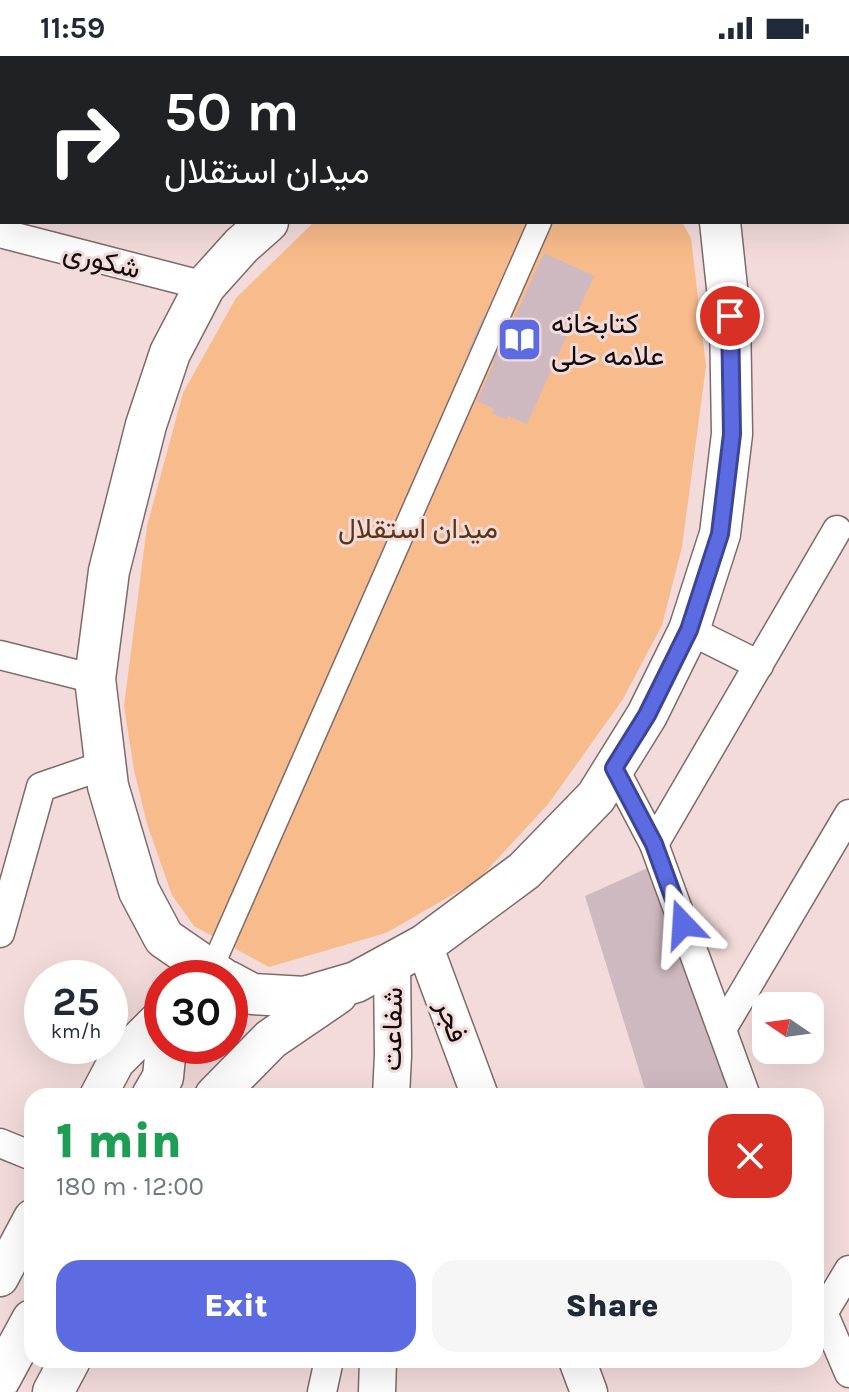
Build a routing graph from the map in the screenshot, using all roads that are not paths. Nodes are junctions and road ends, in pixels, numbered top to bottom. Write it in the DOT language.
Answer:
graph roads {
  1 [pos="539,224"];
  2 [pos="722,224"];
  3 [pos="251,230"];
  4 [pos="0,233"];
  5 [pos="205,286"];
  6 [pos="837,530"];
  7 [pos="689,630"];
  8 [pos="0,655"];
  9 [pos="759,665"];
  10 [pos="95,679"];
  11 [pos="105,765"];
  12 [pos="614,768"];
  13 [pos="849,814"];
  14 [pos="654,844"];
  15 [pos="0,933"];
  16 [pos="164,938"];
  17 [pos="408,954"];
  18 [pos="166,960"];
  19 [pos="196,960"];
  20 [pos="227,960"];
  21 [pos="356,982"];
  22 [pos="248,992"];
  23 [pos="722,1029"];
  24 [pos="144,1034"];
  25 [pos="164,1064"];
  26 [pos="102,1088"];
  27 [pos="157,1088"];
  28 [pos="223,1088"];
  29 [pos="391,1088"];
  30 [pos="476,1088"];
  31 [pos="743,1088"];
  32 [pos="0,1143"];
  33 [pos="24,1153"];
  34 [pos="24,1233"];
  35 [pos="849,1270"];
  36 [pos="0,1278"];
  37 [pos="824,1300"];
  38 [pos="824,1317"];
  39 [pos="24,1335"];
  40 [pos="66,1368"];
  41 [pos="327,1368"];
  42 [pos="378,1368"];
  43 [pos="580,1368"];
  44 [pos="849,1373"];
  45 [pos="0,1379"];
  46 [pos="53,1392"];
  47 [pos="322,1392"];
  48 [pos="377,1392"];
  49 [pos="589,1392"];
  1 -- 20 [label="street"];
  2 -- 7 [label="main road"];
  3 -- 5 [label="main road"];
  4 -- 5 [label="street, شکوری"];
  5 -- 10 [label="main road"];
  6 -- 9 [label="street"];
  7 -- 9 [label="street"];
  7 -- 12 [label="main road"];
  8 -- 10 [label="street"];
  9 -- 14 [label="street"];
  10 -- 11 [label="main road"];
  11 -- 15 [label="street"];
  11 -- 16 [label="main road"];
  12 -- 14 [label="street"];
  12 -- 17 [label="main road"];
  13 -- 23 [label="street"];
  14 -- 23 [label="street"];
  16 -- 18 [label="main road"];
  16 -- 19 [label="main road"];
  17 -- 21 [label="main road"];
  17 -- 29 [label="street, شفاعت"];
  17 -- 30 [label="street, فجر"];
  21 -- 22 [label="main road"];
  21 -- 28 [label="main road"];
  23 -- 31 [label="street"];
  24 -- 26 [label="street"];
  25 -- 27 [label="main road"];
  32 -- 33 [label="street"];
  34 -- 36 [label="street"];
  35 -- 37 [label="street"];
  38 -- 44 [label="street"];
  39 -- 45 [label="main road"];
  40 -- 46 [label="main road"];
  41 -- 47 [label="street"];
  42 -- 48 [label="street"];
  43 -- 49 [label="street"];
}
